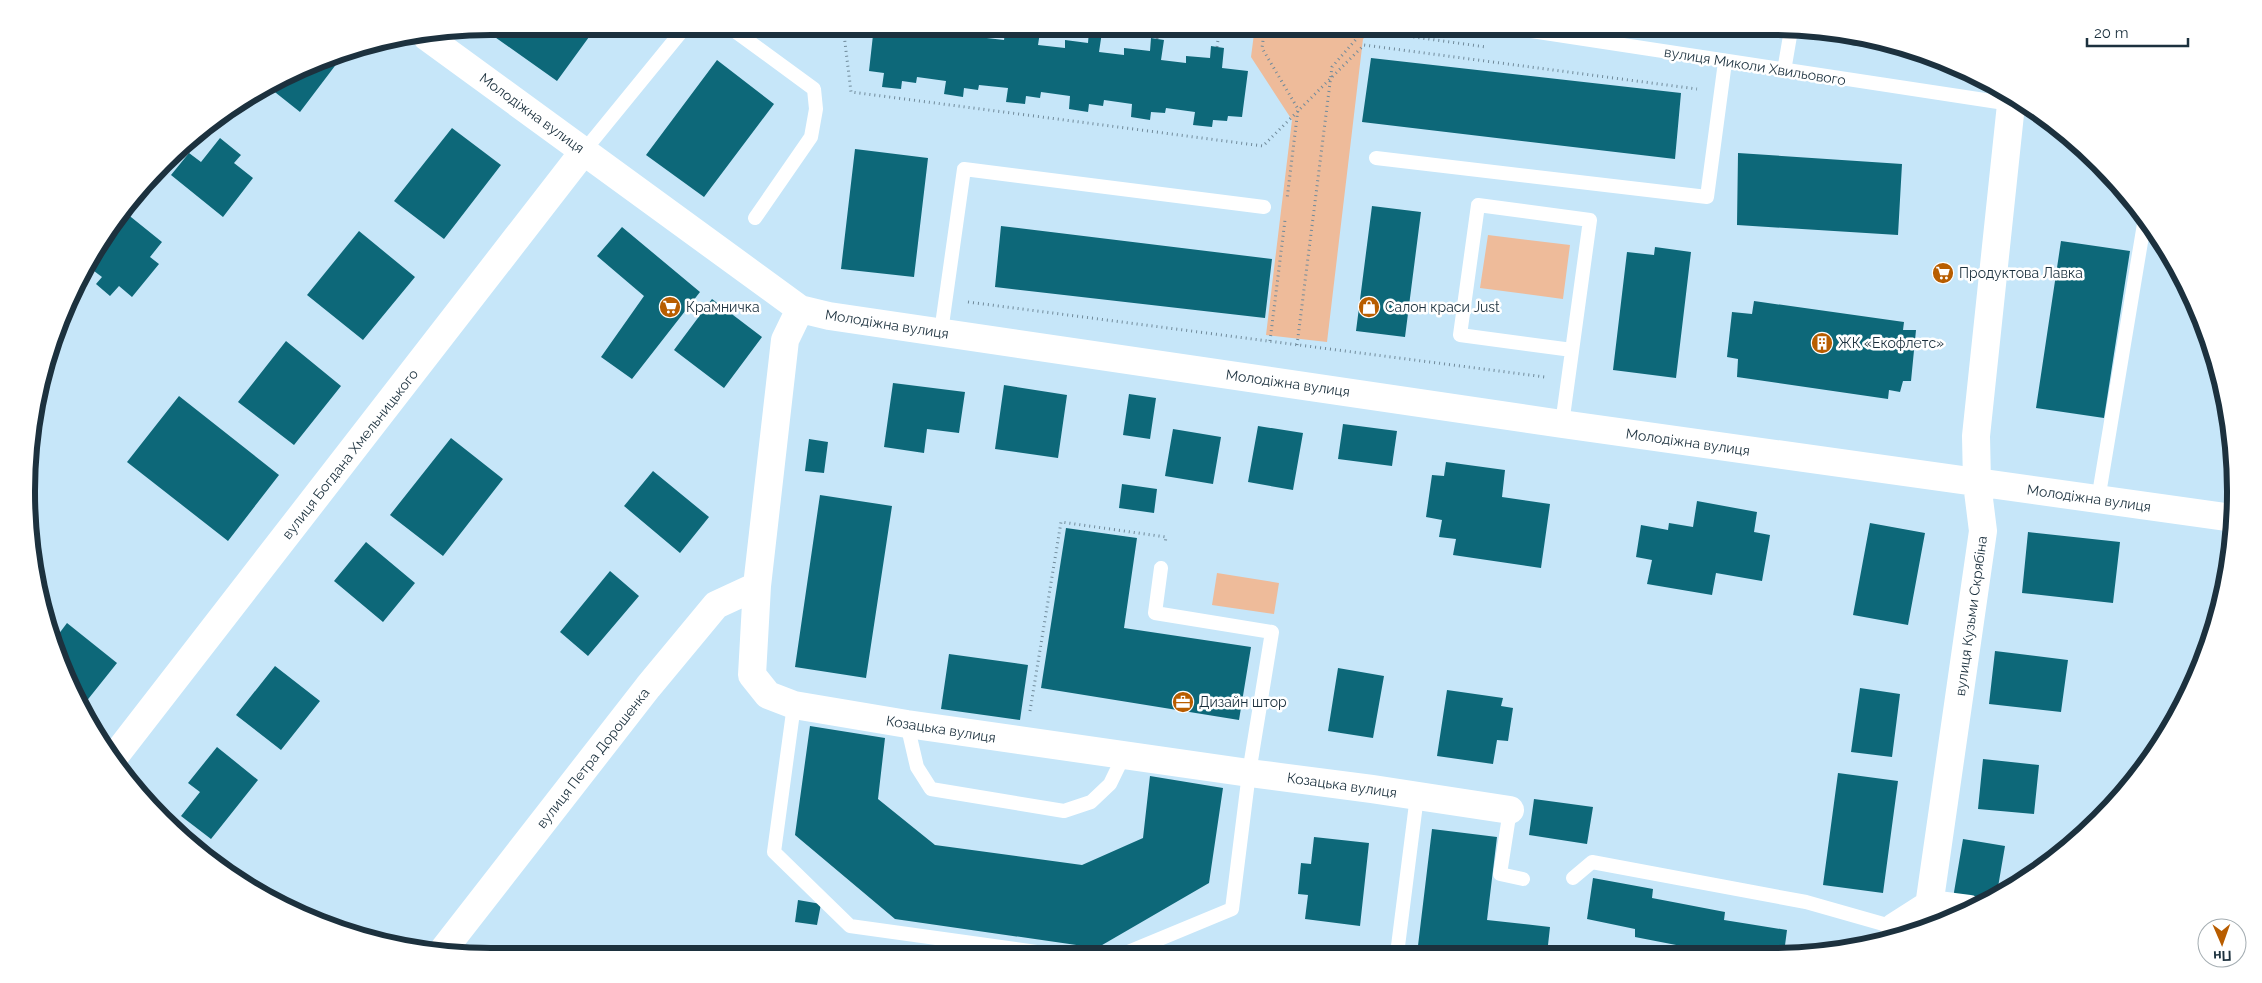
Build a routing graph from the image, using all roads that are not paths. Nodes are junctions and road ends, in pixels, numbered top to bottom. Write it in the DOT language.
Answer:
graph roads {
  1 [pos="679,35"];
  2 [pos="740,35"];
  3 [pos="1556,35"];
  4 [pos="1790,36"];
  5 [pos="430,39"];
  6 [pos="1725,62"];
  7 [pos="1784,71"];
  8 [pos="2004,99"];
  9 [pos="2011,103"];
  10 [pos="584,151"];
  11 [pos="1376,158"];
  12 [pos="1264,207"];
  13 [pos="755,218"];
  14 [pos="2144,230"];
  15 [pos="800,309"];
  16 [pos="940,332"];
  17 [pos="1572,350"];
  18 [pos="1562,424"];
  19 [pos="1977,483"];
  20 [pos="2098,500"];
  21 [pos="2226,517"];
  22 [pos="1161,568"];
  23 [pos="757,586"];
  24 [pos="794,705"];
  25 [pos="907,724"];
  26 [pos="118,753"];
  27 [pos="1124,755"];
  28 [pos="1249,773"];
  29 [pos="1417,796"];
  30 [pos="1510,810"];
  31 [pos="1573,878"];
  32 [pos="1523,879"];
  33 [pos="1945,913"];
  34 [pos="1928,916"];
  35 [pos="1894,927"];
  36 [pos="447,945"];
  37 [pos="1008,948"];
  38 [pos="1137,948"];
  39 [pos="1398,948"];
  1 -- 10 [label="lane"];
  2 -- 13 [label="lane"];
  3 -- 6 [label="lane, вулиця Миколи Хвильового"];
  4 -- 7 [label="lane"];
  5 -- 10 [label="street, Молодіжна вулиця"];
  6 -- 7 [label="lane, вулиця Миколи Хвильового"];
  6 -- 11 [label="lane"];
  7 -- 8 [label="lane, вулиця Миколи Хвильового"];
  9 -- 19 [label="street, вулиця Кузьми Скрябіна"];
  10 -- 15 [label="street, Молодіжна вулиця"];
  10 -- 26 [label="street, вулиця Богдана Хмельницького"];
  12 -- 16 [label="lane"];
  14 -- 20 [label="lane"];
  15 -- 16 [label="street, Молодіжна вулиця"];
  15 -- 23 [label="street, Козацька вулиця"];
  16 -- 18 [label="street, Молодіжна вулиця"];
  17 -- 17 [label="lane"];
  17 -- 18 [label="lane"];
  18 -- 19 [label="street, Молодіжна вулиця"];
  19 -- 20 [label="street, Молодіжна вулиця"];
  19 -- 34 [label="street, вулиця Кузьми Скрябіна"];
  20 -- 21 [label="street, Молодіжна вулиця"];
  22 -- 28 [label="lane"];
  23 -- 24 [label="street, Козацька вулиця"];
  23 -- 36 [label="street, вулиця Петра Дорошенка"];
  24 -- 25 [label="street, Козацька вулиця"];
  24 -- 37 [label="lane"];
  25 -- 27 [label="street, Козацька вулиця"];
  25 -- 27 [label="lane"];
  27 -- 28 [label="street, Козацька вулиця"];
  28 -- 29 [label="street, Козацька вулиця"];
  28 -- 38 [label="lane"];
  29 -- 30 [label="street, Козацька вулиця"];
  29 -- 39 [label="lane"];
  30 -- 32 [label="lane"];
  31 -- 35 [label="lane"];
  33 -- 34 [label="street"];
  34 -- 35 [label="street"];
}
